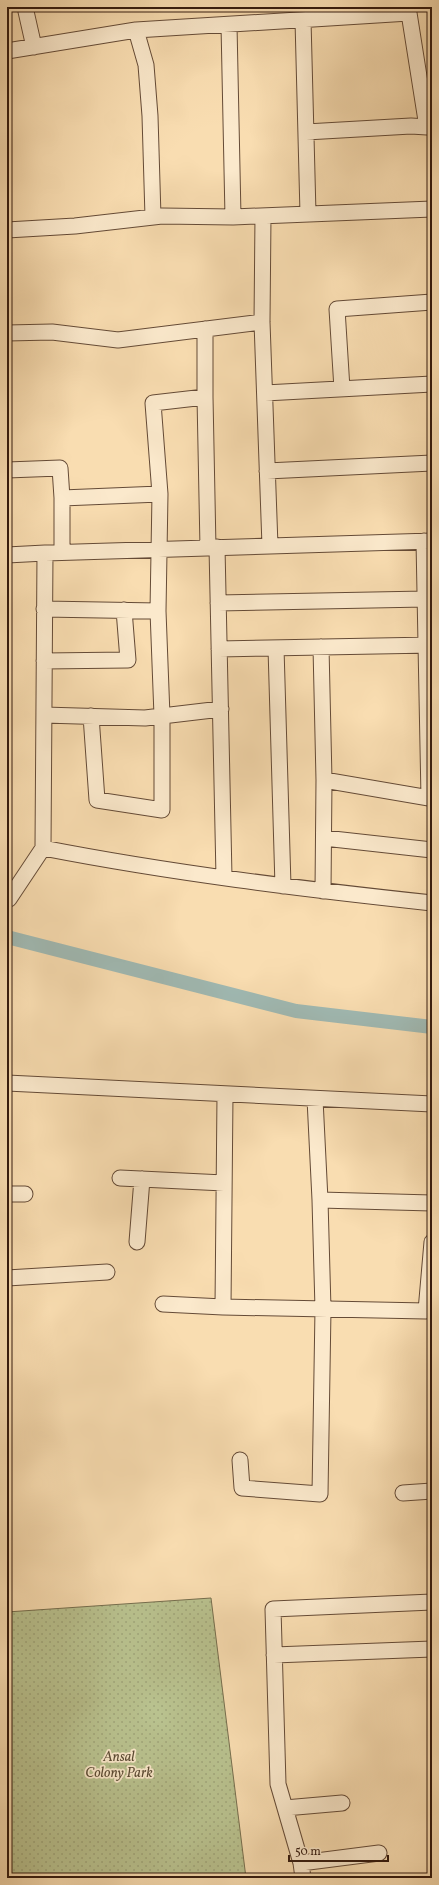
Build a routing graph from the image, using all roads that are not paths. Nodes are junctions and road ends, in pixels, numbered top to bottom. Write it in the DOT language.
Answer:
graph roads {
  1 [pos="25,7"];
  2 [pos="409,10"];
  3 [pos="304,20"];
  4 [pos="229,25"];
  5 [pos="136,30"];
  6 [pos="34,47"];
  7 [pos="7,52"];
  8 [pos="306,132"];
  9 [pos="432,209"];
  10 [pos="308,214"];
  11 [pos="233,216"];
  12 [pos="263,216"];
  13 [pos="153,217"];
  14 [pos="7,230"];
  15 [pos="432,302"];
  16 [pos="262,322"];
  17 [pos="205,329"];
  18 [pos="7,333"];
  19 [pos="432,384"];
  20 [pos="342,389"];
  21 [pos="265,392"];
  22 [pos="205,397"];
  23 [pos="432,463"];
  24 [pos="7,470"];
  25 [pos="267,471"];
  26 [pos="160,494"];
  27 [pos="62,498"];
  28 [pos="428,541"];
  29 [pos="270,546"];
  30 [pos="213,548"];
  31 [pos="160,549"];
  32 [pos="62,552"];
  33 [pos="45,553"];
  34 [pos="7,555"];
  35 [pos="425,599"];
  36 [pos="218,603"];
  37 [pos="44,609"];
  38 [pos="124,610"];
  39 [pos="158,611"];
  40 [pos="429,645"];
  41 [pos="321,647"];
  42 [pos="276,648"];
  43 [pos="220,649"];
  44 [pos="44,661"];
  45 [pos="221,709"];
  46 [pos="44,715"];
  47 [pos="91,716"];
  48 [pos="162,716"];
  49 [pos="324,780"];
  50 [pos="324,838"];
  51 [pos="43,848"];
  52 [pos="432,850"];
  53 [pos="224,877"];
  54 [pos="283,886"];
  55 [pos="323,891"];
  56 [pos="7,898"];
  57 [pos="432,903"];
  58 [pos="7,1083"];
  59 [pos="225,1095"];
  60 [pos="315,1099"];
  61 [pos="432,1104"];
  62 [pos="120,1178"];
  63 [pos="142,1179"];
  64 [pos="224,1183"];
  65 [pos="7,1194"];
  66 [pos="25,1194"];
  67 [pos="320,1200"];
  68 [pos="432,1203"];
  69 [pos="137,1242"];
  70 [pos="432,1242"];
  71 [pos="107,1272"];
  72 [pos="7,1278"];
  73 [pos="163,1304"];
  74 [pos="223,1307"];
  75 [pos="323,1309"];
  76 [pos="240,1460"];
  77 [pos="432,1491"];
  78 [pos="403,1493"];
  79 [pos="432,1602"];
  80 [pos="432,1649"];
  81 [pos="274,1655"];
  82 [pos="342,1803"];
  83 [pos="285,1808"];
  84 [pos="379,1853"];
  85 [pos="301,1863"];
  86 [pos="303,1878"];
  1 -- 6 [label="street"];
  2 -- 3 [label="street"];
  2 -- 8 [label="street"];
  3 -- 4 [label="street"];
  3 -- 8 [label="street"];
  4 -- 5 [label="street"];
  4 -- 11 [label="street"];
  5 -- 6 [label="street"];
  5 -- 13 [label="street"];
  6 -- 7 [label="street"];
  8 -- 10 [label="street"];
  9 -- 10 [label="street"];
  10 -- 12 [label="street"];
  11 -- 12 [label="street"];
  11 -- 13 [label="street"];
  12 -- 16 [label="street"];
  13 -- 14 [label="street"];
  15 -- 20 [label="street"];
  16 -- 17 [label="street"];
  16 -- 21 [label="street"];
  17 -- 18 [label="street"];
  17 -- 22 [label="street"];
  19 -- 20 [label="street"];
  20 -- 21 [label="street"];
  21 -- 25 [label="street"];
  22 -- 26 [label="street"];
  22 -- 30 [label="street"];
  23 -- 25 [label="street"];
  24 -- 27 [label="street"];
  25 -- 29 [label="street"];
  26 -- 27 [label="street"];
  26 -- 31 [label="street"];
  27 -- 32 [label="street"];
  28 -- 29 [label="street"];
  28 -- 35 [label="street"];
  29 -- 30 [label="street"];
  30 -- 31 [label="street"];
  30 -- 36 [label="street"];
  31 -- 32 [label="street"];
  31 -- 39 [label="street"];
  32 -- 33 [label="street"];
  33 -- 34 [label="street"];
  33 -- 37 [label="street"];
  35 -- 36 [label="street"];
  35 -- 40 [label="street"];
  36 -- 43 [label="street"];
  37 -- 38 [label="street"];
  37 -- 44 [label="street"];
  38 -- 39 [label="street"];
  38 -- 44 [label="street"];
  39 -- 48 [label="street"];
  40 -- 41 [label="street"];
  40 -- 49 [label="street"];
  41 -- 42 [label="street"];
  41 -- 49 [label="street"];
  42 -- 43 [label="street"];
  42 -- 54 [label="street"];
  43 -- 45 [label="street"];
  44 -- 46 [label="street"];
  45 -- 48 [label="street"];
  45 -- 53 [label="street"];
  46 -- 47 [label="street"];
  46 -- 51 [label="street"];
  47 -- 48 [label="street"];
  47 -- 48 [label="street"];
  49 -- 50 [label="street"];
  50 -- 52 [label="street"];
  50 -- 55 [label="street"];
  51 -- 53 [label="street"];
  51 -- 56 [label="street"];
  53 -- 54 [label="street"];
  54 -- 55 [label="street"];
  55 -- 57 [label="street"];
  58 -- 59 [label="street"];
  59 -- 60 [label="street"];
  59 -- 64 [label="street"];
  60 -- 61 [label="street"];
  60 -- 67 [label="street"];
  62 -- 63 [label="street"];
  63 -- 64 [label="street"];
  63 -- 69 [label="street"];
  64 -- 74 [label="street"];
  65 -- 66 [label="street"];
  67 -- 68 [label="street"];
  67 -- 75 [label="street"];
  70 -- 75 [label="street"];
  71 -- 72 [label="street"];
  73 -- 74 [label="street"];
  74 -- 75 [label="street"];
  75 -- 76 [label="street"];
  77 -- 78 [label="street"];
  79 -- 81 [label="street"];
  80 -- 81 [label="street"];
  81 -- 83 [label="street"];
  82 -- 83 [label="street"];
  83 -- 85 [label="street"];
  84 -- 85 [label="street"];
  85 -- 86 [label="street"];
}
